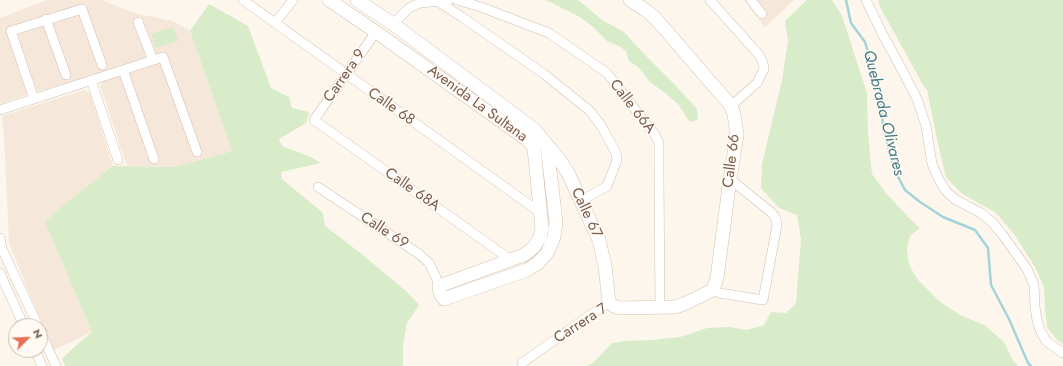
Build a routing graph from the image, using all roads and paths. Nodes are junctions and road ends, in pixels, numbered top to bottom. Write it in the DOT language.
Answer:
graph roads {
  1 [pos="243,0"];
  2 [pos="293,0"];
  3 [pos="329,0"];
  4 [pos="357,0"];
  5 [pos="449,0"];
  6 [pos="457,0"];
  7 [pos="630,0"];
  8 [pos="710,0"];
  9 [pos="751,0"];
  10 [pos="866,0"];
  11 [pos="437,1"];
  12 [pos="762,14"];
  13 [pos="46,19"];
  14 [pos="138,22"];
  15 [pos="275,24"];
  16 [pos="393,24"];
  17 [pos="376,32"];
  18 [pos="153,60"];
  19 [pos="102,65"];
  20 [pos="123,70"];
  21 [pos="66,75"];
  22 [pos="346,75"];
  23 [pos="91,80"];
  24 [pos="34,99"];
  25 [pos="731,106"];
  26 [pos="0,110"];
  27 [pos="314,120"];
  28 [pos="547,145"];
  29 [pos="534,148"];
  30 [pos="197,152"];
  31 [pos="154,158"];
  32 [pos="118,160"];
  33 [pos="730,179"];
  34 [pos="318,187"];
  35 [pos="580,201"];
  36 [pos="541,213"];
  37 [pos="0,238"];
  38 [pos="511,260"];
  39 [pos="0,273"];
  40 [pos="439,286"];
  41 [pos="713,290"];
  42 [pos="609,302"];
  43 [pos="660,308"];
  44 [pos="20,318"];
  45 [pos="34,318"];
  46 [pos="48,348"];
  47 [pos="1063,353"];
  48 [pos="522,363"];
  49 [pos="56,366"];
  1 -- 15 [label="street, Calle 68"];
  2 -- 15 [label="street"];
  3 -- 17 [label="street, Avenida La Sultana"];
  4 -- 16 [label="street, Avenida La Sultana"];
  5 -- 11 [label="street"];
  6 -- 43 [label="street, Calle 66A"];
  7 -- 25 [label="street, Calle 66"];
  8 -- 25 [label="street"];
  9 -- 12 [label="street"];
  10 -- 47 [label="street"];
  11 -- 16 [label="street"];
  11 -- 35 [label="street"];
  13 -- 19 [label="street"];
  13 -- 21 [label="street"];
  13 -- 24 [label="street"];
  14 -- 18 [label="street"];
  15 -- 22 [label="street, Calle 68"];
  16 -- 28 [label="street, Avenida La Sultana"];
  17 -- 22 [label="street, Carrera 9"];
  17 -- 29 [label="street, Avenida La Sultana"];
  18 -- 20 [label="street"];
  18 -- 30 [label="street"];
  20 -- 23 [label="street"];
  20 -- 31 [label="street"];
  22 -- 27 [label="street, Carrera 9"];
  22 -- 36 [label="street, Calle 68"];
  23 -- 24 [label="street"];
  23 -- 32 [label="street"];
  24 -- 26 [label="street"];
  25 -- 33 [label="street, Calle 66"];
  27 -- 38 [label="street, Calle 68A"];
  28 -- 29 [label="street"];
  28 -- 35 [label="street, Calle 67"];
  28 -- 40 [label="street, Avenida La Sultana"];
  29 -- 36 [label="street, Avenida La Sultana"];
  33 -- 41 [label="street, Calle 66"];
  33 -- 41 [label="street"];
  34 -- 40 [label="street, Calle 69"];
  35 -- 42 [label="street, Calle 67"];
  36 -- 38 [label="street, Avenida La Sultana"];
  37 -- 45 [label="street"];
  38 -- 40 [label="street, Avenida La Sultana"];
  39 -- 44 [label="street"];
  41 -- 43 [label="street, Carrera 7"];
  42 -- 43 [label="street, Carrera 7"];
  42 -- 48 [label="street, Carrera 7"];
  46 -- 49 [label="street"];
}
